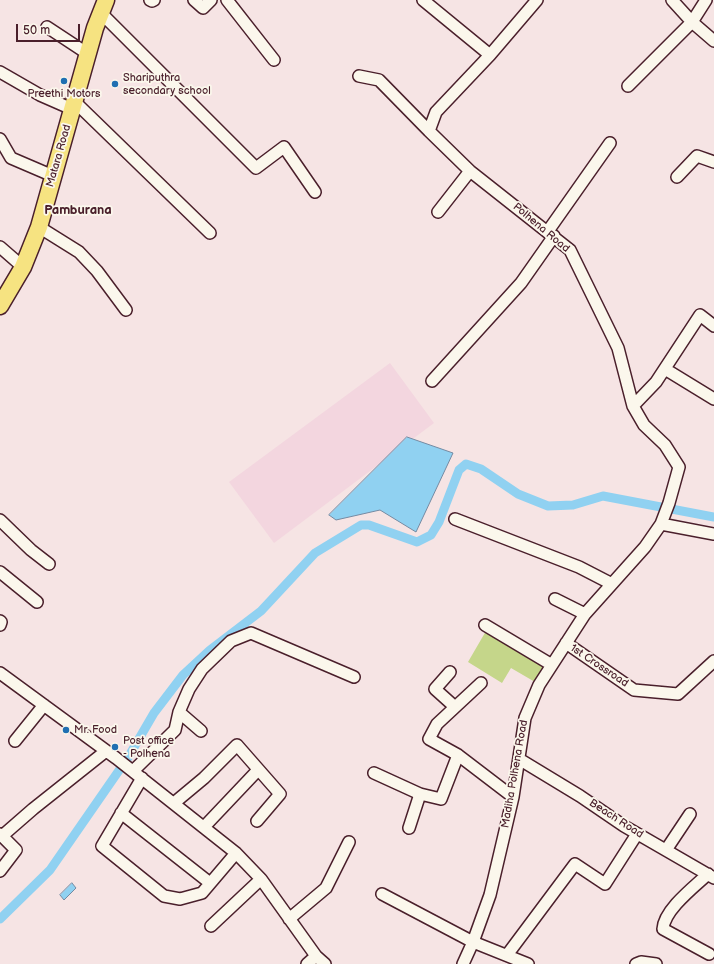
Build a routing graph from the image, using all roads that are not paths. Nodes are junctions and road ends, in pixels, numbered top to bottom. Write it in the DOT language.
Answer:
graph roads {
  1 [pos="150,0"];
  2 [pos="154,0"];
  3 [pos="194,0"];
  4 [pos="210,0"];
  5 [pos="227,0"];
  6 [pos="423,0"];
  7 [pos="537,0"];
  8 [pos="672,0"];
  9 [pos="706,0"];
  10 [pos="103,6"];
  11 [pos="692,22"];
  12 [pos="47,27"];
  13 [pos="714,41"];
  14 [pos="88,54"];
  15 [pos="490,55"];
  16 [pos="274,60"];
  17 [pos="0,72"];
  18 [pos="359,76"];
  19 [pos="628,86"];
  20 [pos="74,106"];
  21 [pos="429,131"];
  22 [pos="0,139"];
  23 [pos="610,143"];
  24 [pos="714,162"];
  25 [pos="470,171"];
  26 [pos="53,176"];
  27 [pos="677,177"];
  28 [pos="315,192"];
  29 [pos="438,212"];
  30 [pos="39,227"];
  31 [pos="210,233"];
  32 [pos="551,234"];
  33 [pos="0,247"];
  34 [pos="23,267"];
  35 [pos="0,306"];
  36 [pos="126,310"];
  37 [pos="714,326"];
  38 [pos="665,369"];
  39 [pos="432,381"];
  40 [pos="714,399"];
  41 [pos="633,406"];
  42 [pos="669,503"];
  43 [pos="455,519"];
  44 [pos="0,520"];
  45 [pos="662,520"];
  46 [pos="714,534"];
  47 [pos="49,564"];
  48 [pos="0,572"];
  49 [pos="612,584"];
  50 [pos="555,598"];
  51 [pos="37,602"];
  52 [pos="585,614"];
  53 [pos="0,621"];
  54 [pos="0,625"];
  55 [pos="485,626"];
  56 [pos="566,643"];
  57 [pos="714,660"];
  58 [pos="552,665"];
  59 [pos="450,672"];
  60 [pos="0,673"];
  61 [pos="354,677"];
  62 [pos="481,683"];
  63 [pos="44,705"];
  64 [pos="455,707"];
  65 [pos="179,712"];
  66 [pos="201,731"];
  67 [pos="15,742"];
  68 [pos="106,751"];
  69 [pos="458,755"];
  70 [pos="519,759"];
  71 [pos="258,770"];
  72 [pos="133,771"];
  73 [pos="374,773"];
  74 [pos="142,778"];
  75 [pos="420,794"];
  76 [pos="513,797"];
  77 [pos="174,804"];
  78 [pos="121,813"];
  79 [pos="690,814"];
  80 [pos="257,821"];
  81 [pos="204,827"];
  82 [pos="409,828"];
  83 [pos="637,834"];
  84 [pos="1,835"];
  85 [pos="349,842"];
  86 [pos="666,850"];
  87 [pos="236,853"];
  88 [pos="0,871"];
  89 [pos="711,876"];
  90 [pos="261,879"];
  91 [pos="210,883"];
  92 [pos="382,894"];
  93 [pos="289,919"];
  94 [pos="211,926"];
  95 [pos="473,942"];
  96 [pos="710,954"];
  97 [pos="316,956"];
  98 [pos="507,956"];
  99 [pos="307,964"];
  100 [pos="325,964"];
  101 [pos="463,964"];
  102 [pos="528,964"];
  103 [pos="636,964"];
  104 [pos="656,964"];
  1 -- 2 [label="street"];
  3 -- 4 [label="street"];
  5 -- 16 [label="street"];
  6 -- 15 [label="street"];
  7 -- 15 [label="street"];
  8 -- 11 [label="street"];
  9 -- 11 [label="street"];
  10 -- 14 [label="highway, Matara Road"];
  10 -- 28 [label="street"];
  11 -- 13 [label="street"];
  11 -- 19 [label="street"];
  12 -- 14 [label="street"];
  14 -- 20 [label="highway, Matara Road"];
  15 -- 21 [label="street"];
  17 -- 20 [label="street"];
  18 -- 21 [label="street, Polhena Road"];
  20 -- 26 [label="highway, Matara Road"];
  20 -- 31 [label="street"];
  21 -- 25 [label="street, Polhena Road"];
  22 -- 26 [label="street"];
  23 -- 32 [label="street"];
  24 -- 27 [label="street"];
  25 -- 29 [label="street"];
  25 -- 32 [label="street, Polhena Road"];
  26 -- 30 [label="highway, Matara Road"];
  30 -- 34 [label="highway, Matara Road"];
  30 -- 36 [label="street"];
  32 -- 39 [label="street"];
  32 -- 41 [label="street, Polhena Road"];
  33 -- 34 [label="street"];
  34 -- 35 [label="highway, Matara Road"];
  37 -- 38 [label="street"];
  38 -- 40 [label="street"];
  38 -- 41 [label="street"];
  41 -- 42 [label="street, Polhena Road"];
  42 -- 45 [label="street, Madiha Polhena Road"];
  43 -- 49 [label="street"];
  44 -- 47 [label="street"];
  45 -- 46 [label="street"];
  45 -- 49 [label="street, Madiha Polhena Road"];
  48 -- 51 [label="street"];
  49 -- 52 [label="street, Madiha Polhena Road"];
  50 -- 52 [label="street"];
  52 -- 56 [label="street, Madiha Polhena Road"];
  53 -- 54 [label="street"];
  55 -- 58 [label="street"];
  56 -- 57 [label="street, 1st Crossroad"];
  56 -- 58 [label="street, Madiha Polhena Road"];
  58 -- 70 [label="street, Madiha Polhena Road"];
  59 -- 64 [label="street"];
  60 -- 63 [label="street"];
  61 -- 65 [label="street"];
  62 -- 64 [label="street"];
  63 -- 67 [label="street"];
  63 -- 68 [label="street"];
  64 -- 69 [label="street"];
  65 -- 66 [label="street"];
  65 -- 72 [label="street"];
  68 -- 72 [label="street"];
  68 -- 84 [label="street"];
  69 -- 75 [label="street"];
  69 -- 76 [label="street"];
  70 -- 76 [label="street, Madiha Polhena Road"];
  70 -- 83 [label="street, Beach Road"];
  71 -- 77 [label="street"];
  71 -- 80 [label="street"];
  71 -- 81 [label="street"];
  72 -- 74 [label="street"];
  73 -- 75 [label="street"];
  74 -- 77 [label="street"];
  74 -- 78 [label="street"];
  75 -- 82 [label="street"];
  76 -- 95 [label="street, Madiha Polhena Road"];
  77 -- 81 [label="street"];
  78 -- 91 [label="street"];
  78 -- 91 [label="street"];
  79 -- 86 [label="street"];
  81 -- 87 [label="street"];
  83 -- 86 [label="street, Beach Road"];
  83 -- 98 [label="street"];
  84 -- 88 [label="street"];
  85 -- 93 [label="street"];
  86 -- 89 [label="street, Beach Road"];
  87 -- 90 [label="street"];
  87 -- 91 [label="street"];
  89 -- 96 [label="street"];
  90 -- 93 [label="street"];
  90 -- 94 [label="street"];
  92 -- 95 [label="street"];
  93 -- 97 [label="street"];
  95 -- 98 [label="street"];
  95 -- 101 [label="street, Madiha Polhena Road"];
  97 -- 99 [label="street"];
  97 -- 100 [label="street"];
  98 -- 102 [label="street"];
  103 -- 104 [label="street"];
}
